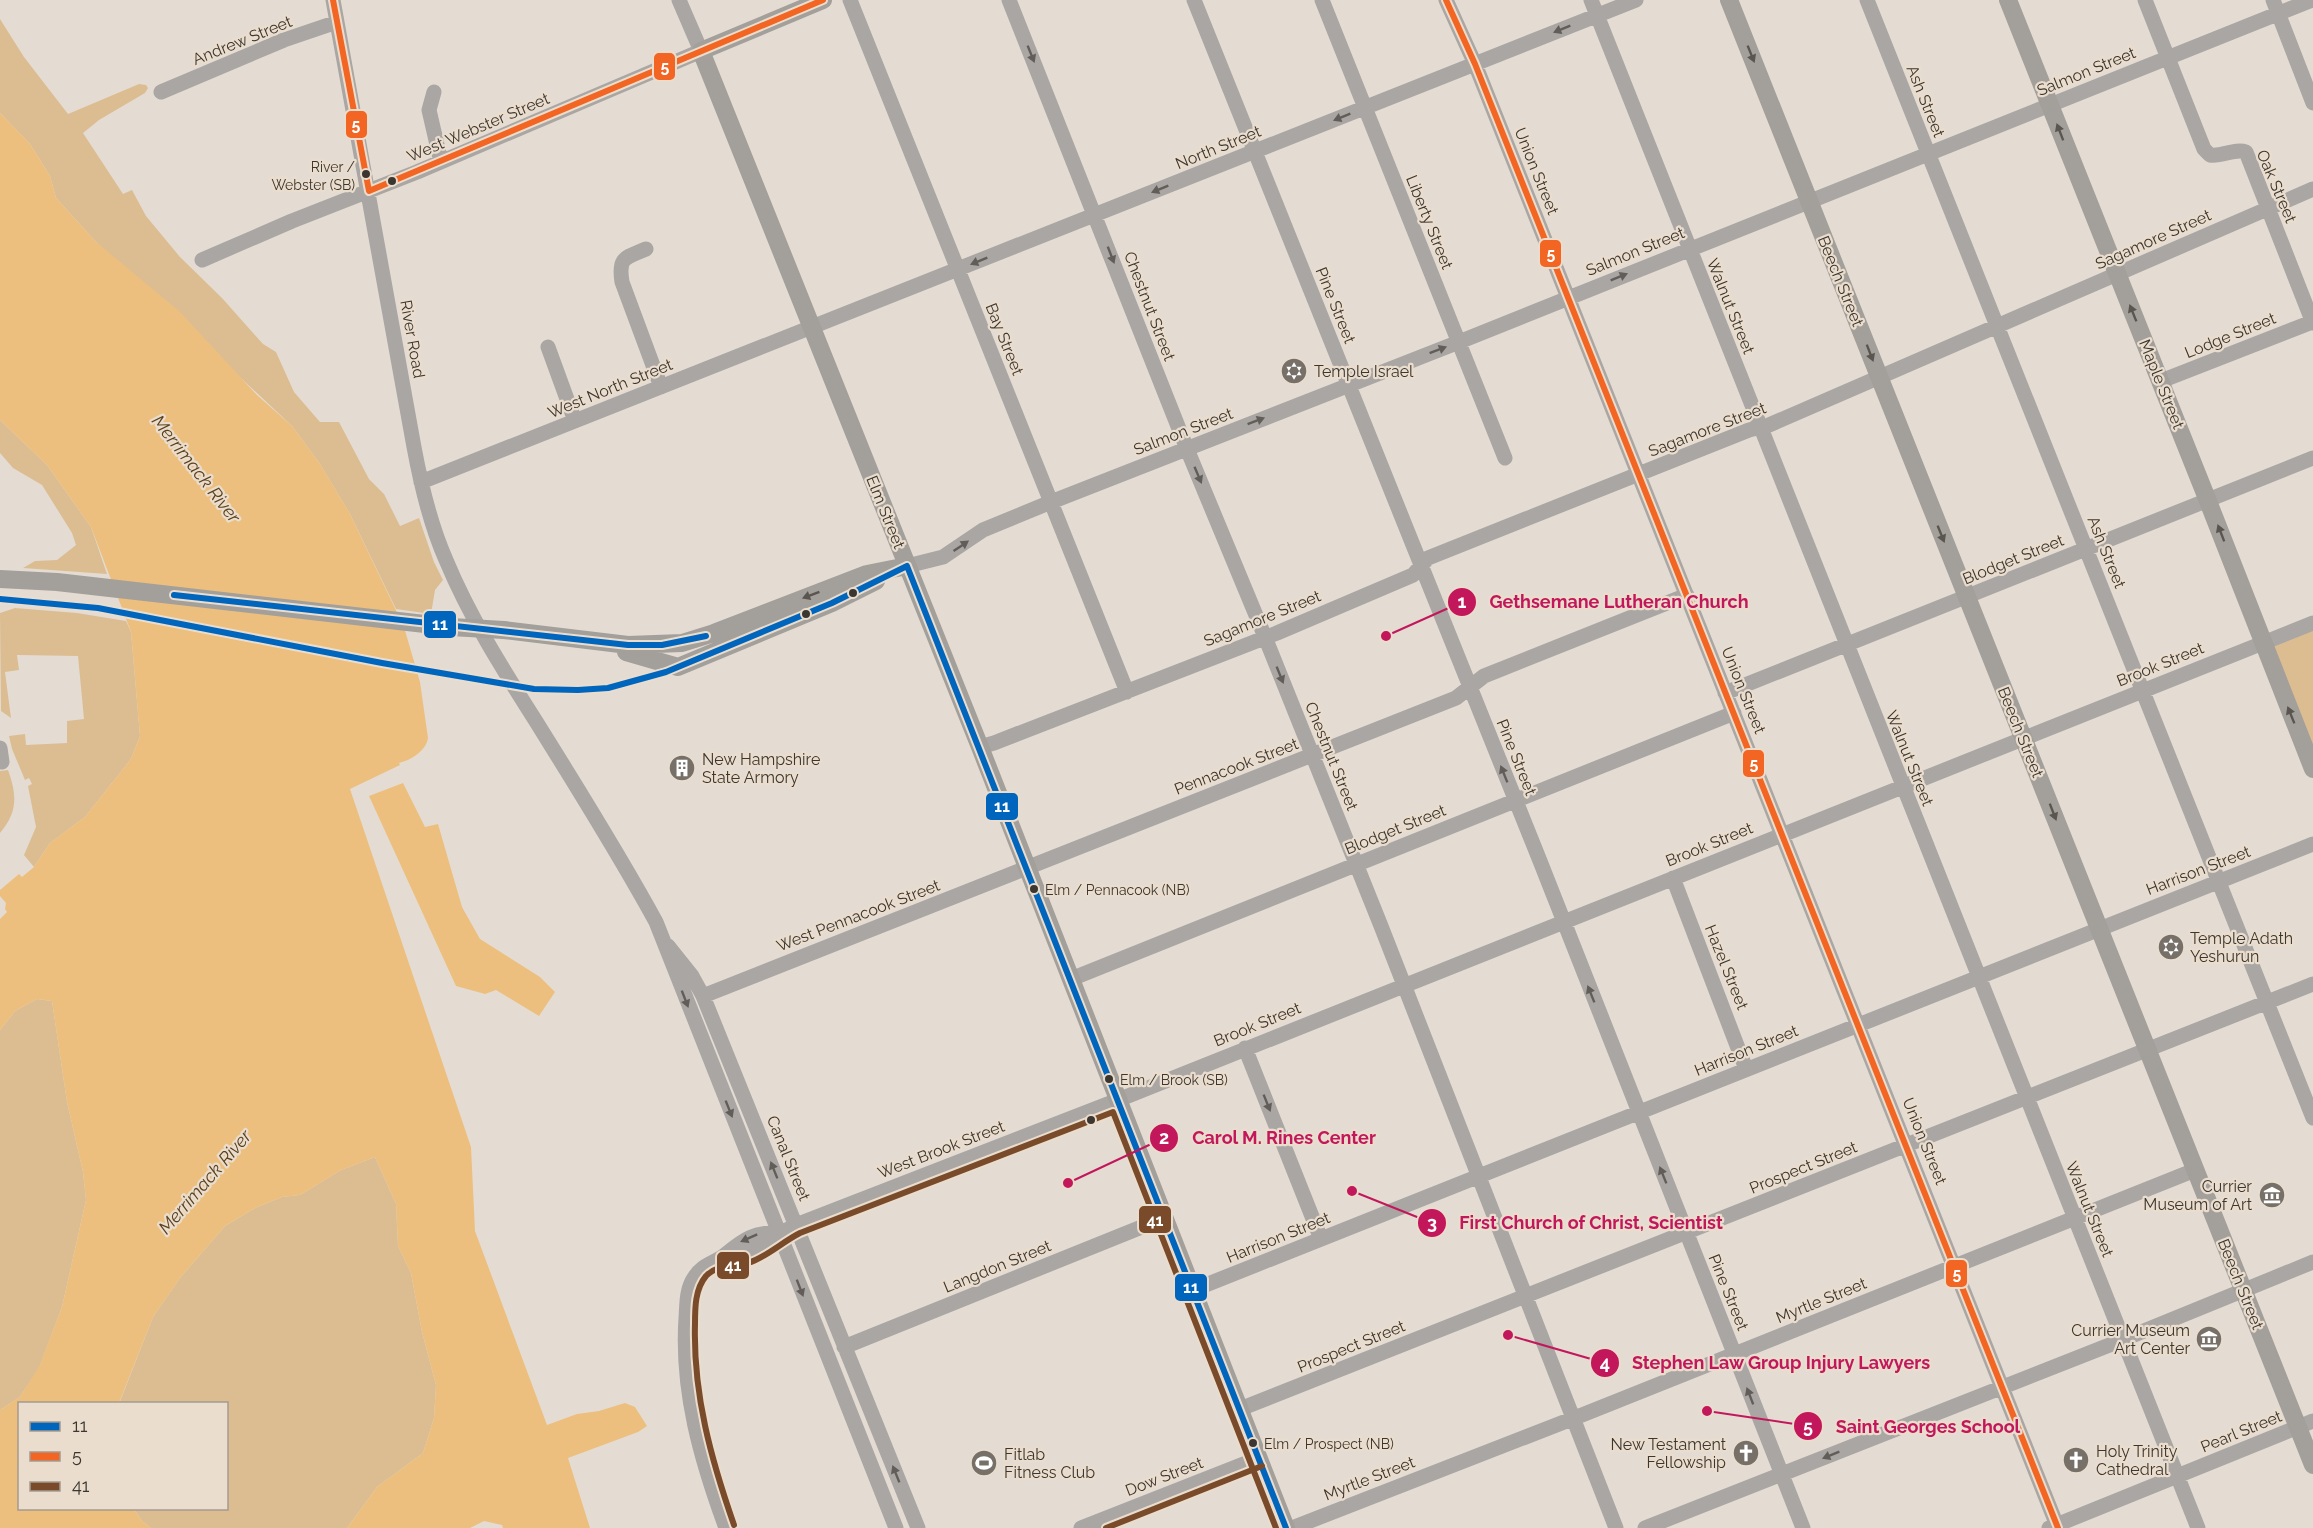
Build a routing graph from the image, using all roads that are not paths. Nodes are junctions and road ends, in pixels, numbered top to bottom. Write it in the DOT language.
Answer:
graph roads {
  1 [pos="333,0"];
  2 [pos="679,0"];
  3 [pos="823,0"];
  4 [pos="850,0"];
  5 [pos="1009,0"];
  6 [pos="1194,0"];
  7 [pos="1322,0"];
  8 [pos="1446,0"];
  9 [pos="1591,0"];
  10 [pos="1636,0"];
  11 [pos="1729,0"];
  12 [pos="1867,0"];
  13 [pos="2008,0"];
  14 [pos="2145,0"];
  15 [pos="2312,0"];
  16 [pos="2276,7"];
  17 [pos="1597,15"];
  18 [pos="337,22"];
  19 [pos="701,51"];
  20 [pos="2167,57"];
  21 [pos="1475,64"];
  22 [pos="161,92"];
  23 [pos="434,92"];
  24 [pos="2313,103"];
  25 [pos="2049,105"];
  26 [pos="1364,108"];
  27 [pos="1255,151"];
  28 [pos="1928,154"];
  29 [pos="441,162"];
  30 [pos="2313,189"];
  31 [pos="369,191"];
  32 [pos="1809,201"];
  33 [pos="2268,208"];
  34 [pos="1095,214"];
  35 [pos="646,249"];
  36 [pos="1689,249"];
  37 [pos="202,260"];
  38 [pos="958,269"];
  39 [pos="2117,274"];
  40 [pos="1568,298"];
  41 [pos="2312,317"];
  42 [pos="813,327"];
  43 [pos="1998,327"];
  44 [pos="1459,342"];
  45 [pos="548,347"];
  46 [pos="1880,378"];
  47 [pos="2161,381"];
  48 [pos="1349,385"];
  49 [pos="661,387"];
  50 [pos="575,421"];
  51 [pos="1760,427"];
  52 [pos="1187,449"];
  53 [pos="1504,458"];
  54 [pos="2313,458"];
  55 [pos="1639,474"];
  56 [pos="421,482"];
  57 [pos="2208,500"];
  58 [pos="1051,502"];
  59 [pos="2086,549"];
  60 [pos="907,566"];
  61 [pos="1421,567"];
  62 [pos="0,579"];
  63 [pos="1687,595"];
  64 [pos="1966,597"];
  65 [pos="2313,623"];
  66 [pos="1265,637"];
  67 [pos="2263,642"];
  68 [pos="1846,645"];
  69 [pos="503,670"];
  70 [pos="1470,688"];
  71 [pos="2143,691"];
  72 [pos="1127,692"];
  73 [pos="1725,693"];
  74 [pos="1734,713"];
  75 [pos="2024,737"];
  76 [pos="980,747"];
  77 [pos="1312,755"];
  78 [pos="2313,770"];
  79 [pos="1902,786"];
  80 [pos="1515,800"];
  81 [pos="1783,834"];
  82 [pos="2313,844"];
  83 [pos="1356,864"];
  84 [pos="1027,867"];
  85 [pos="1672,878"];
  86 [pos="2217,881"];
  87 [pos="1563,922"];
  88 [pos="2099,929"];
  89 [pos="666,944"];
  90 [pos="1978,977"];
  91 [pos="1071,979"];
  92 [pos="1403,984"];
  93 [pos="2313,984"];
  94 [pos="703,996"];
  95 [pos="2267,1002"];
  96 [pos="1858,1024"];
  97 [pos="1245,1048"];
  98 [pos="2147,1051"];
  99 [pos="1746,1069"];
  100 [pos="2026,1098"];
  101 [pos="1118,1100"];
  102 [pos="1638,1114"];
  103 [pos="2313,1118"];
  104 [pos="1907,1145"];
  105 [pos="2195,1170"];
  106 [pos="1479,1176"];
  107 [pos="2074,1217"];
  108 [pos="1164,1218"];
  109 [pos="796,1225"];
  110 [pos="778,1233"];
  111 [pos="1686,1233"];
  112 [pos="1321,1239"];
  113 [pos="2313,1262"];
  114 [pos="1955,1265"];
  115 [pos="1193,1290"];
  116 [pos="2243,1290"];
  117 [pos="1526,1296"];
  118 [pos="2122,1340"];
  119 [pos="844,1347"];
  120 [pos="1734,1354"];
  121 [pos="2003,1387"];
  122 [pos="1240,1409"];
  123 [pos="1573,1418"];
  124 [pos="2306,1424"];
  125 [pos="1259,1458"];
  126 [pos="2313,1465"];
  127 [pos="1782,1475"];
  128 [pos="2177,1477"];
  129 [pos="2055,1527"];
  130 [pos="726,1528"];
  131 [pos="896,1528"];
  132 [pos="918,1528"];
  133 [pos="1081,1528"];
  134 [pos="1286,1528"];
  135 [pos="1292,1528"];
  136 [pos="1616,1528"];
  137 [pos="1645,1528"];
  138 [pos="1803,1528"];
  139 [pos="2198,1528"];
  1 -- 18 [label="street, River Road"];
  2 -- 19 [label="street, Elm Street"];
  3 -- 19 [label="main road"];
  4 -- 38 [label="street, Bay Street"];
  5 -- 34 [label="street, Chestnut Street, one-way"];
  6 -- 27 [label="street, Pine Street"];
  7 -- 26 [label="street, Liberty Street"];
  8 -- 21 [label="street, Union Street"];
  9 -- 17 [label="street, Walnut Street"];
  10 -- 17 [label="street, North Street"];
  11 -- 32 [label="main road, Beech Street, one-way"];
  12 -- 28 [label="street, Ash Street"];
  13 -- 25 [label="main road, Maple Street"];
  14 -- 20 [label="street, Oak Street"];
  15 -- 16 [label="street, Salmon Street"];
  16 -- 20 [label="street, Salmon Street"];
  16 -- 24 [label="street"];
  17 -- 21 [label="street, North Street, one-way"];
  17 -- 36 [label="street, Walnut Street"];
  18 -- 22 [label="street, Andrew Street"];
  18 -- 31 [label="street, River Road"];
  19 -- 29 [label="street, West Webster Street"];
  19 -- 42 [label="main road, Elm Street"];
  20 -- 25 [label="street, Salmon Street"];
  20 -- 33 [label="street, Oak Street"];
  21 -- 26 [label="street, North Street"];
  21 -- 40 [label="street, Union Street"];
  23 -- 29 [label="street"];
  25 -- 28 [label="street, Salmon Street"];
  39 -- 25 [label="main road, Maple Street, one-way"];
  26 -- 27 [label="street, North Street, one-way"];
  26 -- 44 [label="street, Liberty Street"];
  27 -- 34 [label="street, North Street, one-way"];
  27 -- 48 [label="street, Pine Street"];
  28 -- 32 [label="street, Salmon Street"];
  28 -- 43 [label="street, Ash Street"];
  29 -- 31 [label="street, West Webster Street"];
  30 -- 33 [label="street, Sagamore Street"];
  31 -- 37 [label="street, West Webster Street"];
  31 -- 56 [label="street, River Road"];
  32 -- 36 [label="street, Salmon Street"];
  32 -- 46 [label="main road, Beech Street, one-way"];
  33 -- 39 [label="street, Sagamore Street"];
  33 -- 41 [label="street, Oak Street"];
  34 -- 38 [label="street, North Street, one-way"];
  34 -- 52 [label="street, Chestnut Street, one-way"];
  35 -- 49 [label="street"];
  40 -- 36 [label="street, Salmon Street, one-way"];
  36 -- 51 [label="street, Walnut Street"];
  38 -- 42 [label="street, North Street"];
  38 -- 58 [label="street, Bay Street"];
  39 -- 43 [label="street, Sagamore Street"];
  47 -- 39 [label="main road, Maple Street, one-way"];
  40 -- 44 [label="street, Salmon Street"];
  40 -- 55 [label="street, Union Street"];
  41 -- 47 [label="street, Lodge Street"];
  42 -- 49 [label="street, West North Street"];
  42 -- 60 [label="main road, Elm Street"];
  43 -- 46 [label="street, Sagamore Street"];
  43 -- 59 [label="street, Ash Street"];
  48 -- 44 [label="street, Salmon Street, one-way"];
  44 -- 53 [label="street, Liberty Street"];
  45 -- 50 [label="street"];
  46 -- 51 [label="street, Sagamore Street"];
  46 -- 64 [label="main road, Beech Street, one-way"];
  47 -- 57 [label="main road, Maple Street"];
  52 -- 48 [label="street, Salmon Street, one-way"];
  48 -- 61 [label="street, Pine Street"];
  49 -- 50 [label="street, West North Street"];
  50 -- 56 [label="street, West North Street"];
  51 -- 55 [label="street, Sagamore Street"];
  51 -- 68 [label="street, Walnut Street"];
  52 -- 58 [label="street, Salmon Street"];
  52 -- 66 [label="street, Chestnut Street, one-way"];
  54 -- 57 [label="street, Blodget Street"];
  55 -- 61 [label="street, Sagamore Street"];
  55 -- 63 [label="street, Union Street"];
  56 -- 69 [label="street, River Road"];
  57 -- 59 [label="street, Blodget Street"];
  67 -- 57 [label="main road, Maple Street, one-way"];
  60 -- 58 [label="street, Salmon Street, one-way"];
  58 -- 72 [label="street, Bay Street"];
  59 -- 64 [label="street, Blodget Street"];
  59 -- 71 [label="street, Ash Street"];
  60 -- 62 [label="main road, bridge"];
  60 -- 76 [label="main road, Elm Street"];
  61 -- 66 [label="street, Sagamore Street"];
  61 -- 70 [label="street, Pine Street"];
  63 -- 70 [label="street, Pennacook Street"];
  63 -- 73 [label="street, Union Street"];
  64 -- 68 [label="street, Blodget Street"];
  64 -- 75 [label="main road, Beech Street"];
  65 -- 67 [label="street, Brook Street"];
  66 -- 72 [label="street, Sagamore Street"];
  66 -- 77 [label="street, Chestnut Street, one-way"];
  67 -- 71 [label="street, Brook Street"];
  78 -- 67 [label="main road, Maple Street, one-way"];
  68 -- 73 [label="street, Blodget Street"];
  68 -- 79 [label="street, Walnut Street"];
  69 -- 89 [label="street, Canal Street"];
  70 -- 77 [label="street, Pennacook Street"];
  80 -- 70 [label="street, Pine Street, one-way"];
  71 -- 75 [label="street, Brook Street"];
  71 -- 86 [label="street, Ash Street"];
  72 -- 76 [label="street, Sagamore Street"];
  73 -- 74 [label="street, Union Street"];
  74 -- 80 [label="street, Blodget Street"];
  74 -- 81 [label="street, Union Street"];
  75 -- 79 [label="street, Brook Street"];
  75 -- 88 [label="main road, Beech Street, one-way"];
  76 -- 84 [label="main road, Elm Street"];
  77 -- 83 [label="street, Chestnut Street"];
  77 -- 84 [label="street, Pennacook Street"];
  79 -- 81 [label="street, Brook Street"];
  79 -- 90 [label="street, Walnut Street"];
  80 -- 83 [label="street, Blodget Street"];
  80 -- 87 [label="street, Pine Street"];
  81 -- 85 [label="street, Brook Street"];
  81 -- 96 [label="street, Union Street"];
  82 -- 86 [label="street, Harrison Street"];
  83 -- 91 [label="street, Blodget Street"];
  83 -- 92 [label="street, Chestnut Street"];
  84 -- 91 [label="main road, Elm Street"];
  84 -- 94 [label="street, West Pennacook Street"];
  85 -- 87 [label="street, Brook Street"];
  85 -- 99 [label="street, Hazel Street"];
  86 -- 88 [label="street, Harrison Street"];
  86 -- 95 [label="street, Ash Street"];
  87 -- 92 [label="street, Brook Street"];
  102 -- 87 [label="street, Pine Street, one-way"];
  88 -- 90 [label="street, Harrison Street"];
  88 -- 98 [label="main road, Beech Street"];
  89 -- 94 [label="street, Canal Street"];
  89 -- 110 [label="street, Canal Street, one-way"];
  90 -- 96 [label="street, Harrison Street"];
  90 -- 100 [label="street, Walnut Street"];
  91 -- 101 [label="main road, Elm Street"];
  92 -- 97 [label="street, Brook Street"];
  92 -- 106 [label="street, Chestnut Street"];
  93 -- 95 [label="street, Prospect Street"];
  109 -- 94 [label="street, Canal Street, one-way"];
  95 -- 98 [label="street, Prospect Street"];
  95 -- 103 [label="street, Ash Street"];
  96 -- 99 [label="street, Harrison Street"];
  96 -- 104 [label="street, Union Street"];
  97 -- 101 [label="street, Brook Street"];
  97 -- 112 [label="street, one-way"];
  98 -- 100 [label="street, Prospect Street"];
  98 -- 105 [label="main road, Beech Street"];
  99 -- 102 [label="street, Harrison Street"];
  100 -- 104 [label="street, Prospect Street"];
  100 -- 107 [label="street, Walnut Street"];
  101 -- 108 [label="main road, Elm Street"];
  101 -- 109 [label="street, West Brook Street"];
  102 -- 106 [label="street, Harrison Street"];
  111 -- 102 [label="street, Pine Street, one-way"];
  104 -- 111 [label="street, Prospect Street"];
  104 -- 114 [label="street, Union Street"];
  105 -- 107 [label="street, Myrtle Street"];
  105 -- 116 [label="main road, Beech Street"];
  106 -- 112 [label="street, Harrison Street"];
  106 -- 117 [label="street, Chestnut Street"];
  107 -- 114 [label="street, Myrtle Street"];
  107 -- 118 [label="street, Walnut Street"];
  108 -- 115 [label="main road, Elm Street"];
  108 -- 119 [label="street, Langdon Street"];
  109 -- 110 [label="street, West Brook Street"];
  109 -- 119 [label="street, Canal Street"];
  110 -- 130 [label="street, West Brook Street"];
  110 -- 131 [label="street, Canal Street, one-way"];
  111 -- 117 [label="street, Prospect Street"];
  111 -- 120 [label="street, Pine Street"];
  112 -- 115 [label="street, Harrison Street"];
  113 -- 116 [label="street"];
  114 -- 120 [label="street, Myrtle Street"];
  114 -- 121 [label="street, Union Street"];
  115 -- 122 [label="main road, Elm Street"];
  116 -- 118 [label="street"];
  116 -- 124 [label="main road, Beech Street"];
  117 -- 122 [label="street, Prospect Street"];
  117 -- 123 [label="street, Chestnut Street"];
  118 -- 121 [label="street"];
  118 -- 128 [label="street, Walnut Street"];
  132 -- 119 [label="street, Canal Street, one-way"];
  120 -- 123 [label="street, Myrtle Street"];
  127 -- 120 [label="street, Pine Street, one-way"];
  121 -- 127 [label="street, one-way"];
  121 -- 129 [label="street, Union Street"];
  122 -- 125 [label="main road, Elm Street"];
  123 -- 135 [label="street, Myrtle Street"];
  123 -- 136 [label="street, Chestnut Street"];
  124 -- 126 [label="main road, Beech Street"];
  124 -- 128 [label="street, Pearl Street"];
  125 -- 133 [label="street, Dow Street"];
  125 -- 134 [label="main road, Elm Street"];
  127 -- 137 [label="street"];
  127 -- 138 [label="street, Pine Street"];
  128 -- 129 [label="street, Pearl Street"];
  128 -- 139 [label="street, Walnut Street"];
}
